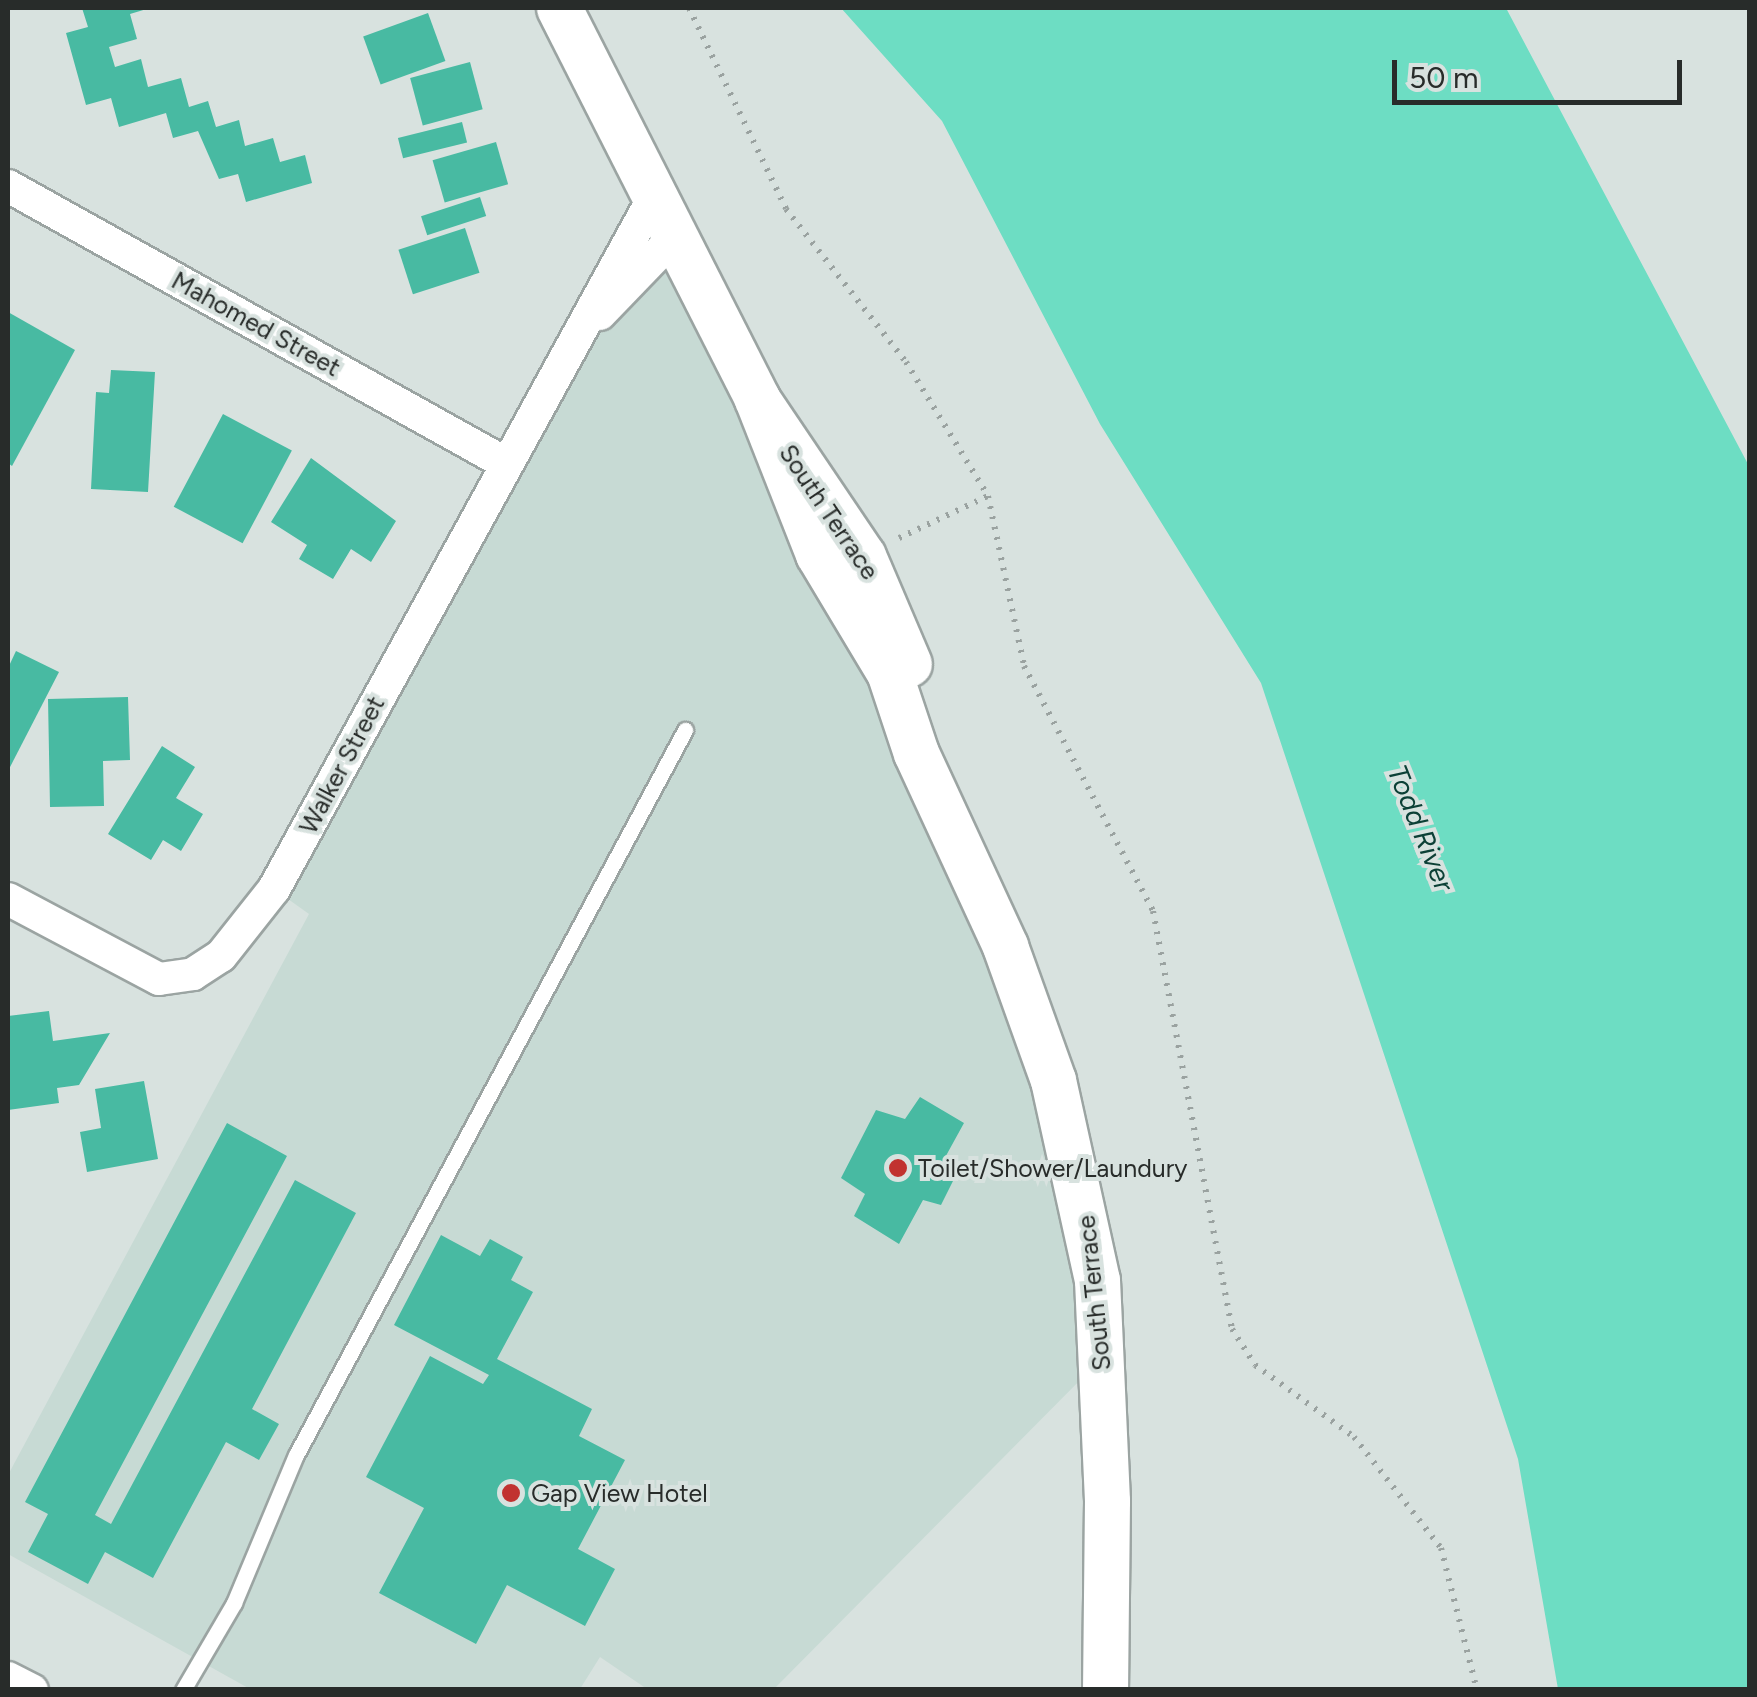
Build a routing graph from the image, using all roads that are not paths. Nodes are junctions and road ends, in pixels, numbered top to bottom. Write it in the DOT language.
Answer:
graph roads {
  1 [pos="559,8"];
  2 [pos="8,186"];
  3 [pos="664,216"];
  4 [pos="506,462"];
  5 [pos="685,730"];
  6 [pos="8,899"];
  7 [pos="8,1678"];
  8 [pos="32,1690"];
  9 [pos="183,1690"];
  10 [pos="1105,1690"];
  1 -- 3 [label="street, South Terrace"];
  2 -- 4 [label="street, Mahomed Street"];
  3 -- 4 [label="street, Walker Street"];
  3 -- 10 [label="street, South Terrace"];
  4 -- 6 [label="street, Walker Street"];
  5 -- 9 [label="lane"];
  7 -- 8 [label="street"];
}
